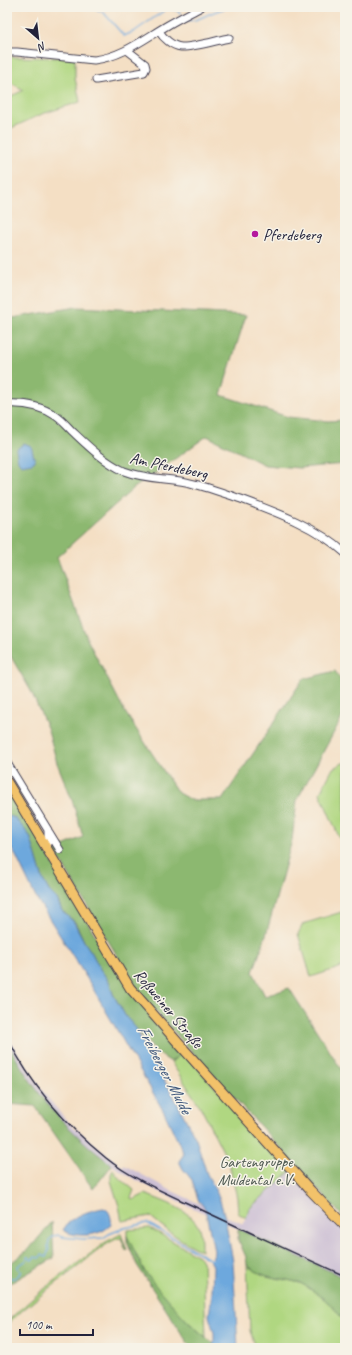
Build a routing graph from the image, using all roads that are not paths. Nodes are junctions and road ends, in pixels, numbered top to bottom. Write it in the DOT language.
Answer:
graph roads {
  1 [pos="201,7"];
  2 [pos="159,31"];
  3 [pos="229,38"];
  4 [pos="127,50"];
  5 [pos="7,52"];
  6 [pos="96,80"];
  7 [pos="7,404"];
  8 [pos="345,553"];
  9 [pos="7,763"];
  10 [pos="7,782"];
  11 [pos="48,830"];
  12 [pos="47,848"];
  13 [pos="60,850"];
  14 [pos="345,1226"];
  1 -- 2 [label="street"];
  2 -- 3 [label="street"];
  2 -- 4 [label="street"];
  4 -- 5 [label="street"];
  4 -- 6 [label="street"];
  7 -- 8 [label="street, Am Pferdeberg"];
  9 -- 11 [label="street"];
  10 -- 12 [label="main road, Roßweiner Straße"];
  11 -- 12 [label="street"];
  11 -- 13 [label="street"];
  12 -- 14 [label="main road, Roßweiner Straße"];
}
